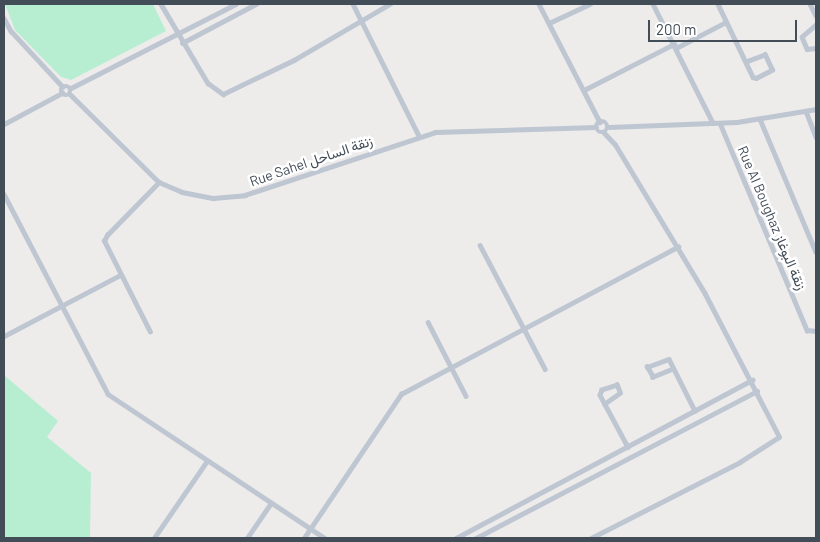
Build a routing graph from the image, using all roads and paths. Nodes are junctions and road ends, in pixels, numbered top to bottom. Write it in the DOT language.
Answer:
graph roads {
  1 [pos="161,4"];
  2 [pos="236,4"];
  3 [pos="256,4"];
  4 [pos="353,4"];
  5 [pos="390,4"];
  6 [pos="539,4"];
  7 [pos="590,4"];
  8 [pos="653,4"];
  9 [pos="718,4"];
  10 [pos="810,4"];
  11 [pos="816,16"];
  12 [pos="4,18"];
  13 [pos="362,22"];
  14 [pos="726,22"];
  15 [pos="549,23"];
  16 [pos="816,25"];
  17 [pos="177,35"];
  18 [pos="182,43"];
  19 [pos="675,46"];
  20 [pos="816,48"];
  21 [pos="746,62"];
  22 [pos="586,89"];
  23 [pos="63,90"];
  24 [pos="70,91"];
  25 [pos="816,110"];
  26 [pos="806,111"];
  27 [pos="760,119"];
  28 [pos="600,122"];
  29 [pos="713,123"];
  30 [pos="720,123"];
  31 [pos="4,124"];
  32 [pos="596,127"];
  33 [pos="608,127"];
  34 [pos="604,133"];
  35 [pos="419,136"];
  36 [pos="816,137"];
  37 [pos="159,182"];
  38 [pos="4,194"];
  39 [pos="480,244"];
  40 [pos="678,247"];
  41 [pos="816,252"];
  42 [pos="120,275"];
  43 [pos="60,306"];
  44 [pos="428,322"];
  45 [pos="523,328"];
  46 [pos="816,331"];
  47 [pos="150,332"];
  48 [pos="4,336"];
  49 [pos="451,367"];
  50 [pos="545,369"];
  51 [pos="673,369"];
  52 [pos="752,380"];
  53 [pos="757,391"];
  54 [pos="466,396"];
  55 [pos="604,404"];
  56 [pos="695,411"];
  57 [pos="628,447"];
  58 [pos="207,461"];
  59 [pos="599,461"];
  60 [pos="604,471"];
  61 [pos="271,503"];
  62 [pos="311,529"];
  63 [pos="155,538"];
  64 [pos="246,538"];
  65 [pos="304,538"];
  66 [pos="325,538"];
  67 [pos="456,538"];
  68 [pos="476,538"];
  69 [pos="591,538"];
  1 -- 17 [label="street"];
  2 -- 17 [label="street"];
  3 -- 18 [label="street"];
  4 -- 13 [label="street"];
  5 -- 13 [label="street"];
  6 -- 15 [label="street"];
  7 -- 15 [label="street"];
  8 -- 19 [label="street"];
  9 -- 14 [label="street"];
  10 -- 11 [label="street"];
  12 -- 23 [label="street"];
  13 -- 18 [label="street"];
  13 -- 35 [label="street"];
  14 -- 19 [label="street"];
  14 -- 21 [label="street"];
  15 -- 22 [label="street"];
  16 -- 20 [label="street"];
  17 -- 18 [label="street"];
  17 -- 24 [label="street"];
  19 -- 22 [label="street"];
  19 -- 29 [label="street"];
  21 -- 21 [label="street"];
  22 -- 28 [label="street"];
  23 -- 24 [label="street"];
  23 -- 24 [label="street"];
  23 -- 31 [label="street"];
  24 -- 37 [label="street, Rue Sahel زنقة الساحل"];
  25 -- 26 [label="street"];
  26 -- 27 [label="street"];
  26 -- 36 [label="street"];
  27 -- 30 [label="street"];
  27 -- 41 [label="street"];
  28 -- 32 [label="street"];
  28 -- 33 [label="street"];
  29 -- 30 [label="street"];
  29 -- 33 [label="street"];
  30 -- 46 [label="street, Rue Al Boughaz زنقة البوغاز"];
  32 -- 34 [label="street"];
  32 -- 35 [label="street, Rue Sahel زنقة الساحل"];
  33 -- 34 [label="street"];
  34 -- 40 [label="street"];
  35 -- 37 [label="street, Rue Sahel زنقة الساحل"];
  37 -- 42 [label="street"];
  38 -- 43 [label="street"];
  39 -- 45 [label="street"];
  40 -- 45 [label="street"];
  40 -- 52 [label="street"];
  42 -- 43 [label="street"];
  42 -- 47 [label="street"];
  43 -- 48 [label="street"];
  43 -- 58 [label="street"];
  44 -- 49 [label="street"];
  45 -- 49 [label="street"];
  45 -- 50 [label="street"];
  49 -- 54 [label="street"];
  49 -- 62 [label="street"];
  51 -- 51 [label="street"];
  51 -- 56 [label="street"];
  52 -- 53 [label="street"];
  52 -- 56 [label="street"];
  53 -- 60 [label="street"];
  53 -- 69 [label="street"];
  55 -- 55 [label="street"];
  55 -- 57 [label="street"];
  56 -- 57 [label="street"];
  57 -- 59 [label="street"];
  58 -- 61 [label="street"];
  58 -- 63 [label="street"];
  59 -- 60 [label="street"];
  59 -- 67 [label="street"];
  60 -- 68 [label="street"];
  61 -- 62 [label="street"];
  61 -- 64 [label="street"];
  62 -- 65 [label="street"];
  62 -- 66 [label="street"];
}
